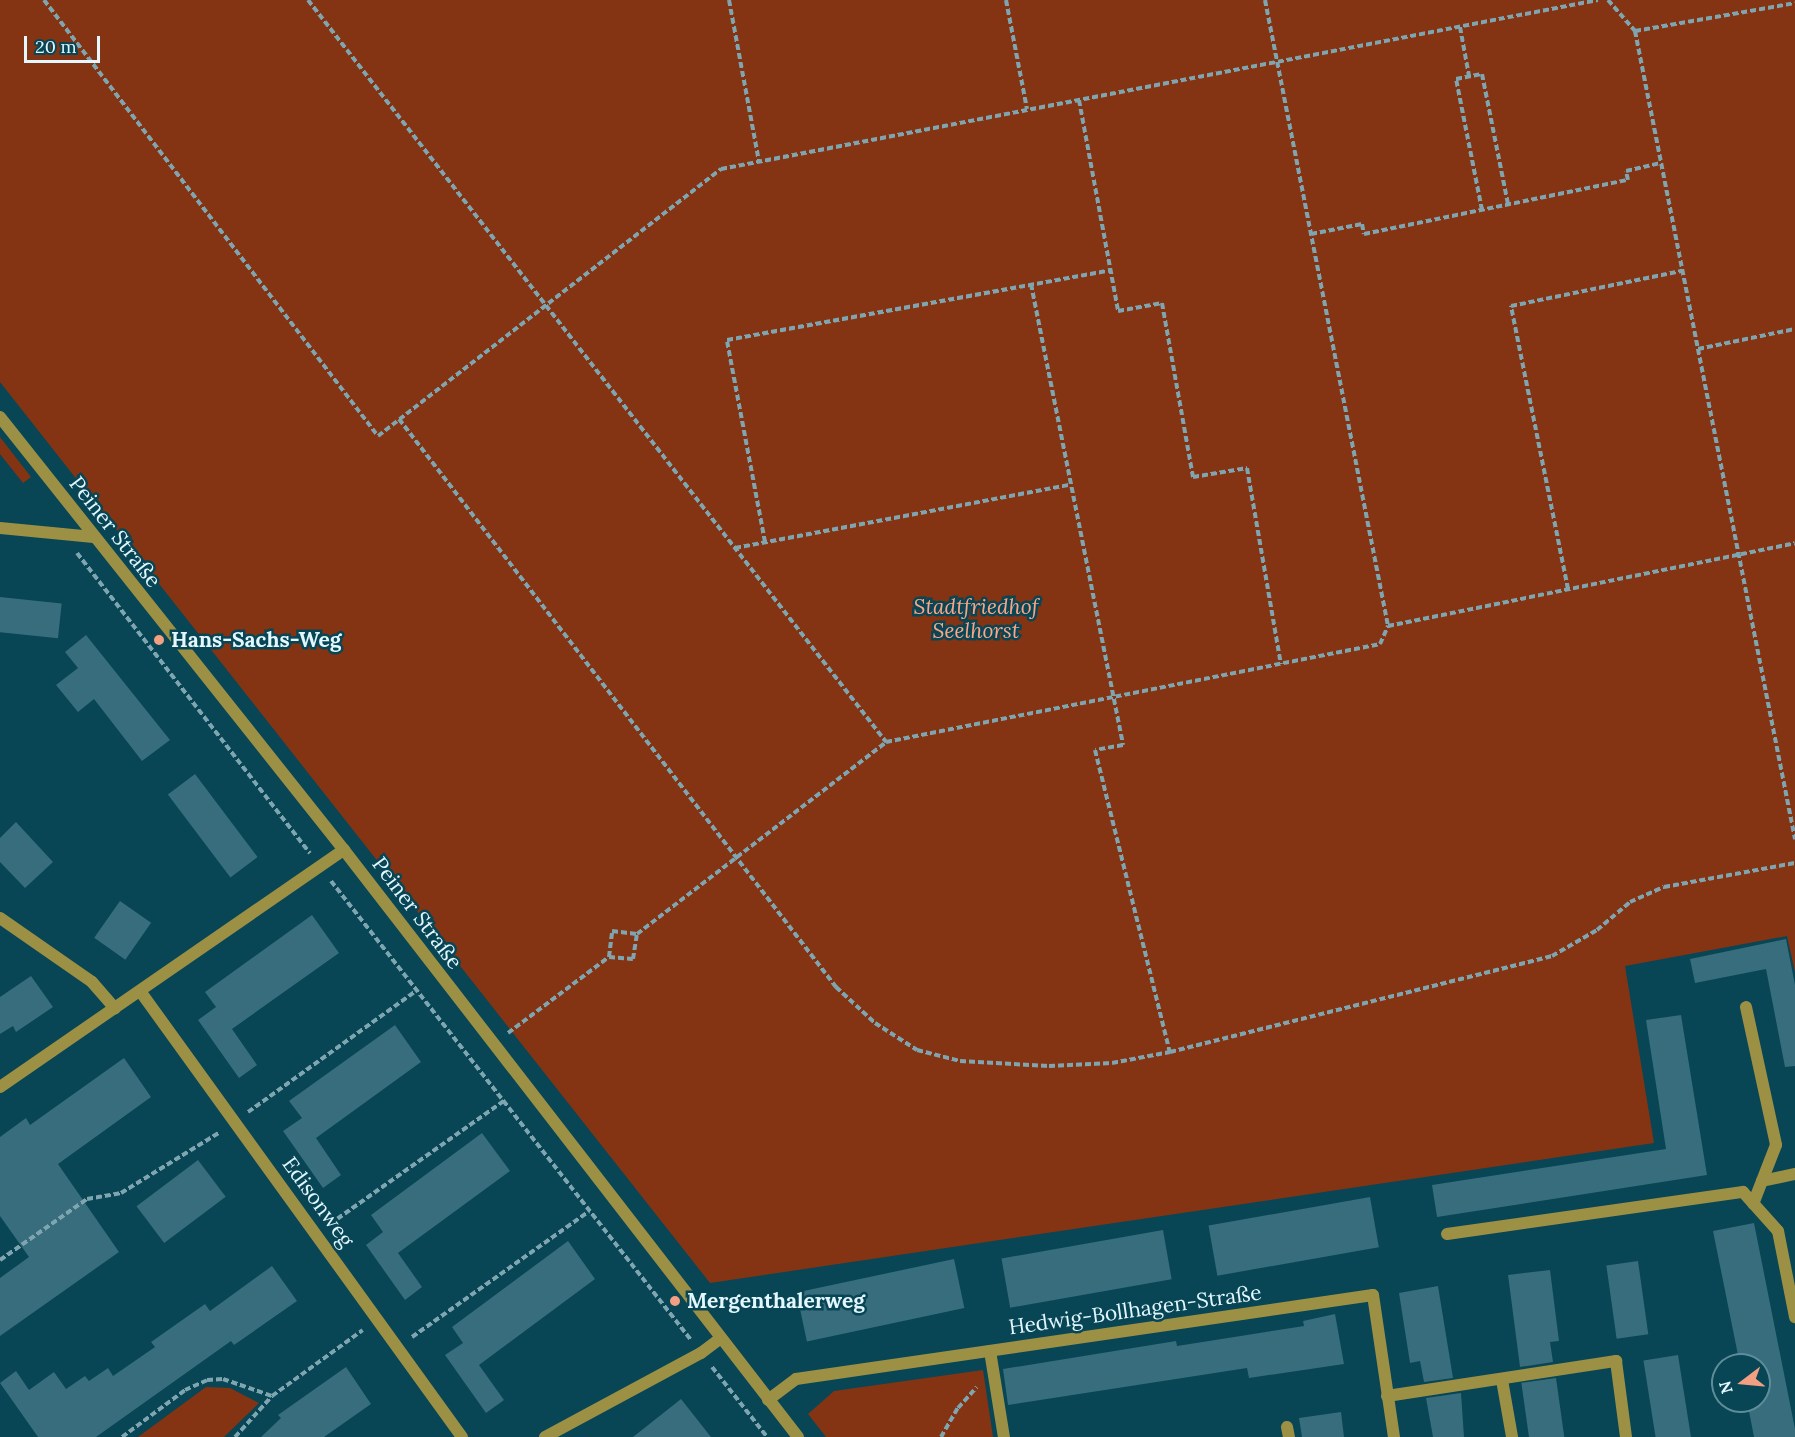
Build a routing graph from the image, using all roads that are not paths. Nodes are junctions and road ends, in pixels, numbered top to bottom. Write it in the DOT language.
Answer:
graph roads {
  1 [pos="0,417"];
  2 [pos="0,528"];
  3 [pos="94,537"];
  4 [pos="344,850"];
  5 [pos="0,918"];
  6 [pos="140,991"];
  7 [pos="1746,1007"];
  8 [pos="115,1008"];
  9 [pos="0,1087"];
  10 [pos="1795,1174"];
  11 [pos="1762,1181"];
  12 [pos="1753,1204"];
  13 [pos="1447,1234"];
  14 [pos="1795,1317"];
  15 [pos="721,1338"];
  16 [pos="990,1351"];
  17 [pos="1502,1380"];
  18 [pos="1388,1396"];
  19 [pos="768,1400"];
  20 [pos="462,1437"];
  21 [pos="545,1437"];
  22 [pos="798,1437"];
  23 [pos="1004,1437"];
  24 [pos="1394,1437"];
  25 [pos="1512,1437"];
  26 [pos="1626,1437"];
  1 -- 3 [label="street, Peiner Straße"];
  2 -- 3 [label="street"];
  3 -- 4 [label="street, Peiner Straße"];
  4 -- 6 [label="street"];
  4 -- 15 [label="street, Peiner Straße"];
  5 -- 8 [label="street"];
  6 -- 8 [label="street"];
  6 -- 20 [label="street, Edisonweg"];
  7 -- 11 [label="street"];
  8 -- 9 [label="street"];
  10 -- 11 [label="street"];
  11 -- 12 [label="street"];
  12 -- 13 [label="street"];
  12 -- 14 [label="street"];
  15 -- 19 [label="street, Peiner Straße"];
  15 -- 21 [label="street"];
  16 -- 18 [label="street, Hedwig-Bollhagen-Straße"];
  16 -- 19 [label="street, Hedwig-Bollhagen-Straße"];
  16 -- 23 [label="street"];
  17 -- 18 [label="street"];
  17 -- 25 [label="street"];
  17 -- 26 [label="street"];
  18 -- 24 [label="street, Hedwig-Bollhagen-Straße"];
  19 -- 22 [label="street, Peiner Straße"];
}
